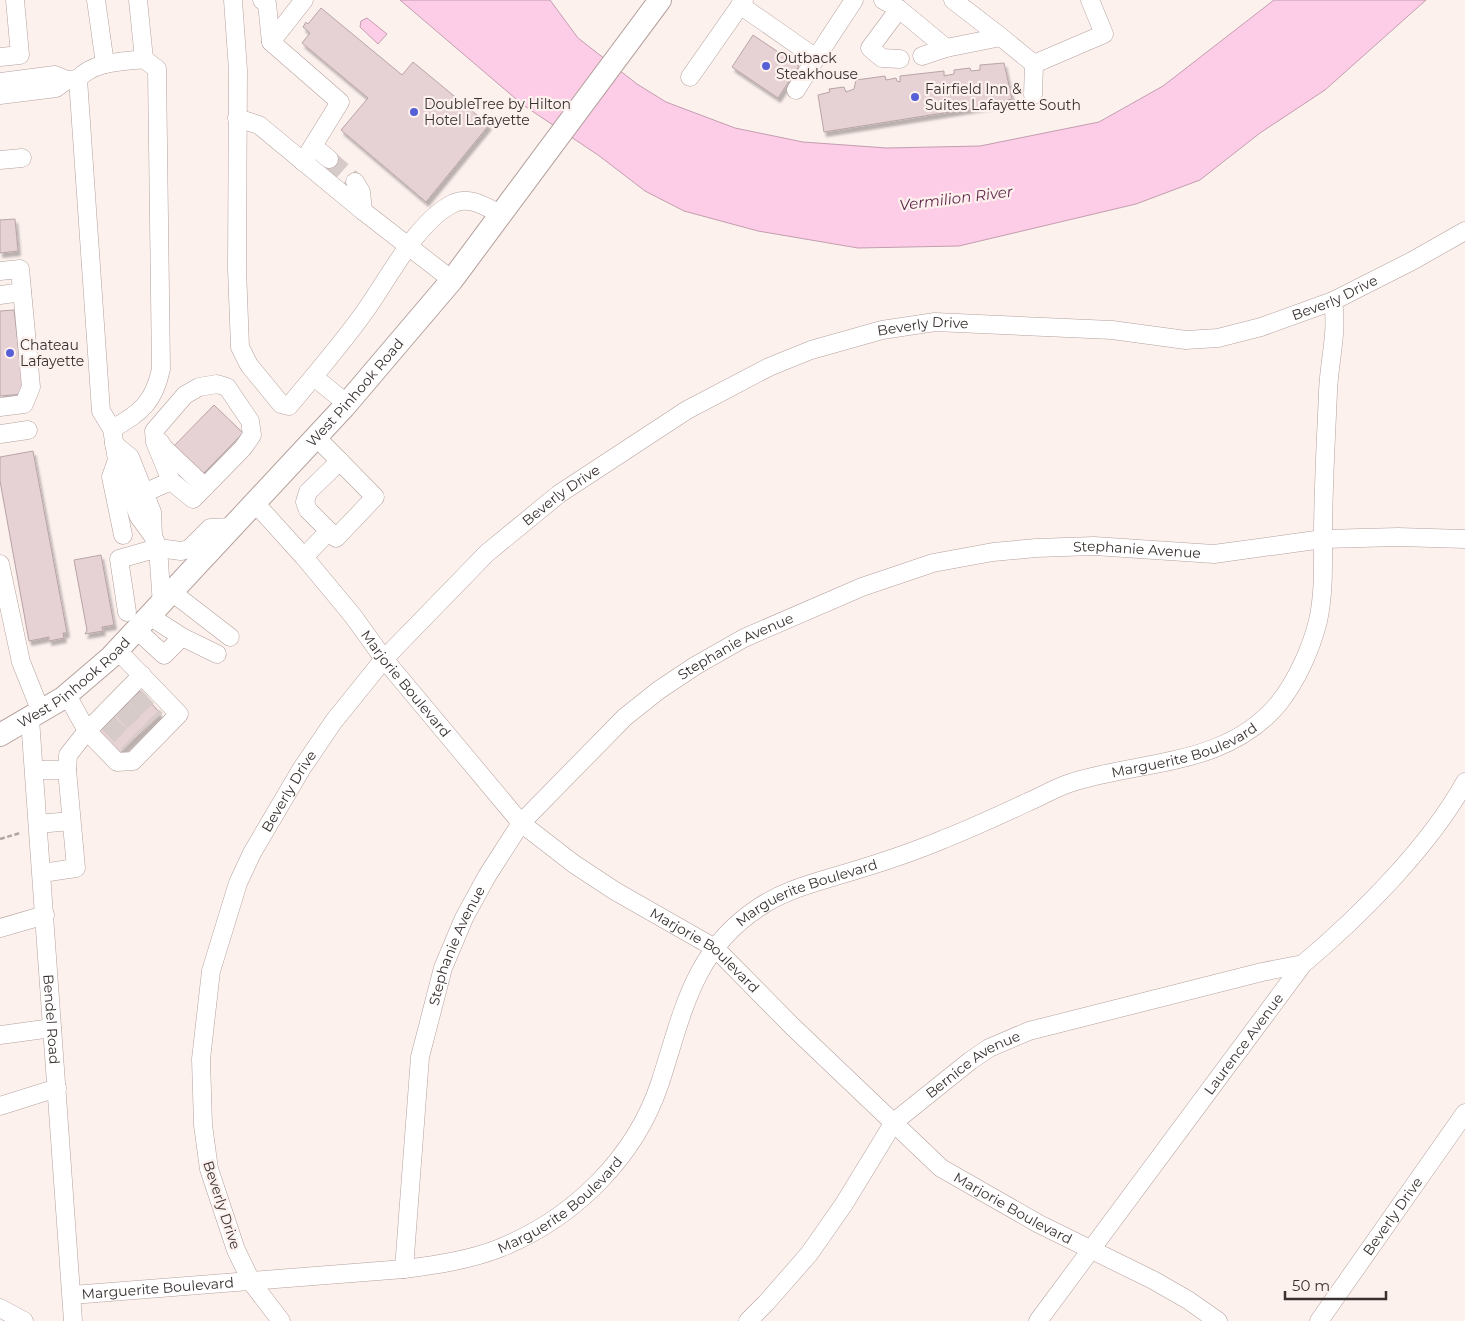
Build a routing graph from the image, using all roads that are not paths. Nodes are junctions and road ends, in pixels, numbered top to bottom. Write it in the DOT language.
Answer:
graph roads {
  1 [pos="15,0"];
  2 [pos="96,0"];
  3 [pos="138,0"];
  4 [pos="233,0"];
  5 [pos="262,0"];
  6 [pos="304,0"];
  7 [pos="660,0"];
  8 [pos="854,0"];
  9 [pos="883,0"];
  10 [pos="953,0"];
  11 [pos="1090,0"];
  12 [pos="742,3"];
  13 [pos="898,9"];
  14 [pos="1000,37"];
  15 [pos="271,42"];
  16 [pos="946,48"];
  17 [pos="922,56"];
  18 [pos="0,57"];
  19 [pos="816,58"];
  20 [pos="144,59"];
  21 [pos="900,59"];
  22 [pos="105,64"];
  23 [pos="1034,64"];
  24 [pos="690,77"];
  25 [pos="72,79"];
  26 [pos="0,82"];
  27 [pos="796,90"];
  28 [pos="1033,95"];
  29 [pos="0,96"];
  30 [pos="237,118"];
  31 [pos="313,146"];
  32 [pos="22,158"];
  33 [pos="329,159"];
  34 [pos="0,160"];
  35 [pos="303,162"];
  36 [pos="355,182"];
  37 [pos="363,211"];
  38 [pos="500,214"];
  39 [pos="1465,230"];
  40 [pos="410,246"];
  41 [pos="0,271"];
  42 [pos="452,280"];
  43 [pos="22,292"];
  44 [pos="0,295"];
  45 [pos="1333,301"];
  46 [pos="314,376"];
  47 [pos="346,404"];
  48 [pos="0,407"];
  49 [pos="28,430"];
  50 [pos="154,431"];
  51 [pos="0,434"];
  52 [pos="316,438"];
  53 [pos="114,444"];
  54 [pos="340,461"];
  55 [pos="171,481"];
  56 [pos="205,487"];
  57 [pos="144,493"];
  58 [pos="256,504"];
  59 [pos="233,527"];
  60 [pos="329,531"];
  61 [pos="124,535"];
  62 [pos="1323,539"];
  63 [pos="1465,539"];
  64 [pos="156,542"];
  65 [pos="304,557"];
  66 [pos="0,564"];
  67 [pos="150,611"];
  68 [pos="230,636"];
  69 [pos="182,637"];
  70 [pos="118,651"];
  71 [pos="216,654"];
  72 [pos="384,659"];
  73 [pos="142,675"];
  74 [pos="67,695"];
  75 [pos="36,715"];
  76 [pos="87,731"];
  77 [pos="0,735"];
  78 [pos="34,770"];
  79 [pos="67,770"];
  80 [pos="1465,782"];
  81 [pos="71,821"];
  82 [pos="521,823"];
  83 [pos="38,824"];
  84 [pos="42,872"];
  85 [pos="45,915"];
  86 [pos="0,928"];
  87 [pos="715,948"];
  88 [pos="1303,964"];
  89 [pos="52,1028"];
  90 [pos="0,1035"];
  91 [pos="57,1088"];
  92 [pos="0,1106"];
  93 [pos="1465,1113"];
  94 [pos="894,1122"];
  95 [pos="1092,1250"];
  96 [pos="404,1269"];
  97 [pos="252,1283"];
  98 [pos="72,1295"];
  99 [pos="0,1308"];
  100 [pos="24,1321"];
  101 [pos="73,1321"];
  102 [pos="281,1321"];
  103 [pos="748,1321"];
  104 [pos="1038,1321"];
  105 [pos="1218,1321"];
  106 [pos="1319,1321"];
  1 -- 18 [label="street"];
  2 -- 22 [label="street"];
  3 -- 20 [label="street"];
  4 -- 30 [label="street"];
  5 -- 15 [label="street"];
  6 -- 15 [label="street"];
  7 -- 38 [label="main road, West Pinhook Road"];
  8 -- 19 [label="street"];
  9 -- 13 [label="street"];
  10 -- 14 [label="street"];
  11 -- 23 [label="street"];
  12 -- 19 [label="street"];
  12 -- 24 [label="street"];
  13 -- 16 [label="street"];
  13 -- 21 [label="street"];
  14 -- 16 [label="street"];
  14 -- 23 [label="street"];
  15 -- 31 [label="street"];
  16 -- 17 [label="street"];
  19 -- 27 [label="street"];
  20 -- 22 [label="street"];
  20 -- 53 [label="street"];
  22 -- 25 [label="street"];
  23 -- 28 [label="street"];
  25 -- 26 [label="street"];
  25 -- 29 [label="street"];
  25 -- 53 [label="street"];
  30 -- 35 [label="street"];
  30 -- 46 [label="street"];
  31 -- 33 [label="street"];
  31 -- 35 [label="street"];
  32 -- 34 [label="street"];
  35 -- 37 [label="street"];
  36 -- 37 [label="street"];
  37 -- 40 [label="street"];
  38 -- 40 [label="street"];
  38 -- 42 [label="main road, West Pinhook Road"];
  39 -- 45 [label="street, Beverly Drive"];
  40 -- 42 [label="street"];
  40 -- 46 [label="street"];
  41 -- 43 [label="street"];
  42 -- 47 [label="main road, West Pinhook Road"];
  43 -- 44 [label="street"];
  43 -- 48 [label="street"];
  45 -- 62 [label="street, Marguerite Boulevard"];
  45 -- 72 [label="street, Beverly Drive"];
  46 -- 47 [label="street"];
  47 -- 52 [label="main road, West Pinhook Road"];
  49 -- 51 [label="street"];
  50 -- 55 [label="street"];
  50 -- 56 [label="street"];
  50 -- 56 [label="street"];
  52 -- 54 [label="street"];
  52 -- 58 [label="main road, West Pinhook Road"];
  53 -- 57 [label="street"];
  53 -- 61 [label="street"];
  53 -- 64 [label="street"];
  54 -- 60 [label="street"];
  54 -- 60 [label="street"];
  55 -- 56 [label="street"];
  55 -- 57 [label="street"];
  57 -- 64 [label="street"];
  58 -- 59 [label="main road, West Pinhook Road"];
  58 -- 65 [label="street, Marjorie Boulevard"];
  59 -- 64 [label="street"];
  59 -- 67 [label="main road, West Pinhook Road"];
  60 -- 65 [label="street"];
  62 -- 63 [label="street, Stephanie Avenue"];
  62 -- 82 [label="street, Stephanie Avenue"];
  62 -- 87 [label="street, Marguerite Boulevard"];
  64 -- 67 [label="street"];
  64 -- 67 [label="street"];
  65 -- 72 [label="street, Marjorie Boulevard"];
  66 -- 75 [label="street, Bendel Road"];
  67 -- 68 [label="street"];
  67 -- 69 [label="street"];
  67 -- 69 [label="street"];
  67 -- 70 [label="main road, West Pinhook Road"];
  69 -- 71 [label="street"];
  70 -- 73 [label="street"];
  70 -- 74 [label="main road, West Pinhook Road"];
  72 -- 82 [label="street, Marjorie Boulevard"];
  72 -- 97 [label="street, Beverly Drive"];
  73 -- 76 [label="street"];
  73 -- 76 [label="street"];
  74 -- 75 [label="main road, West Pinhook Road"];
  74 -- 76 [label="street"];
  75 -- 77 [label="main road, West Pinhook Road"];
  75 -- 78 [label="street, Bendel Road"];
  76 -- 79 [label="street"];
  78 -- 79 [label="street"];
  78 -- 83 [label="street, Bendel Road"];
  79 -- 81 [label="street"];
  80 -- 88 [label="street, Laurence Avenue"];
  81 -- 83 [label="street"];
  81 -- 84 [label="street"];
  82 -- 87 [label="street, Marjorie Boulevard"];
  82 -- 96 [label="street, Stephanie Avenue"];
  83 -- 84 [label="street, Bendel Road"];
  84 -- 85 [label="street, Bendel Road"];
  85 -- 86 [label="street"];
  85 -- 89 [label="street, Bendel Road"];
  87 -- 94 [label="street, Marjorie Boulevard"];
  87 -- 96 [label="street, Marguerite Boulevard"];
  88 -- 94 [label="street, Bernice Avenue"];
  88 -- 95 [label="street, Laurence Avenue"];
  89 -- 90 [label="street"];
  89 -- 91 [label="street, Bendel Road"];
  91 -- 92 [label="street"];
  91 -- 98 [label="street, Bendel Road"];
  93 -- 106 [label="street, Beverly Drive"];
  94 -- 95 [label="street, Marjorie Boulevard"];
  94 -- 103 [label="street, Bernice Avenue"];
  95 -- 104 [label="street, Laurence Avenue"];
  95 -- 105 [label="street, Marjorie Boulevard"];
  96 -- 97 [label="street, Marguerite Boulevard"];
  97 -- 98 [label="street, Marguerite Boulevard"];
  97 -- 102 [label="street, Beverly Drive"];
  98 -- 101 [label="street, Bendel Road"];
  99 -- 100 [label="street"];
}
